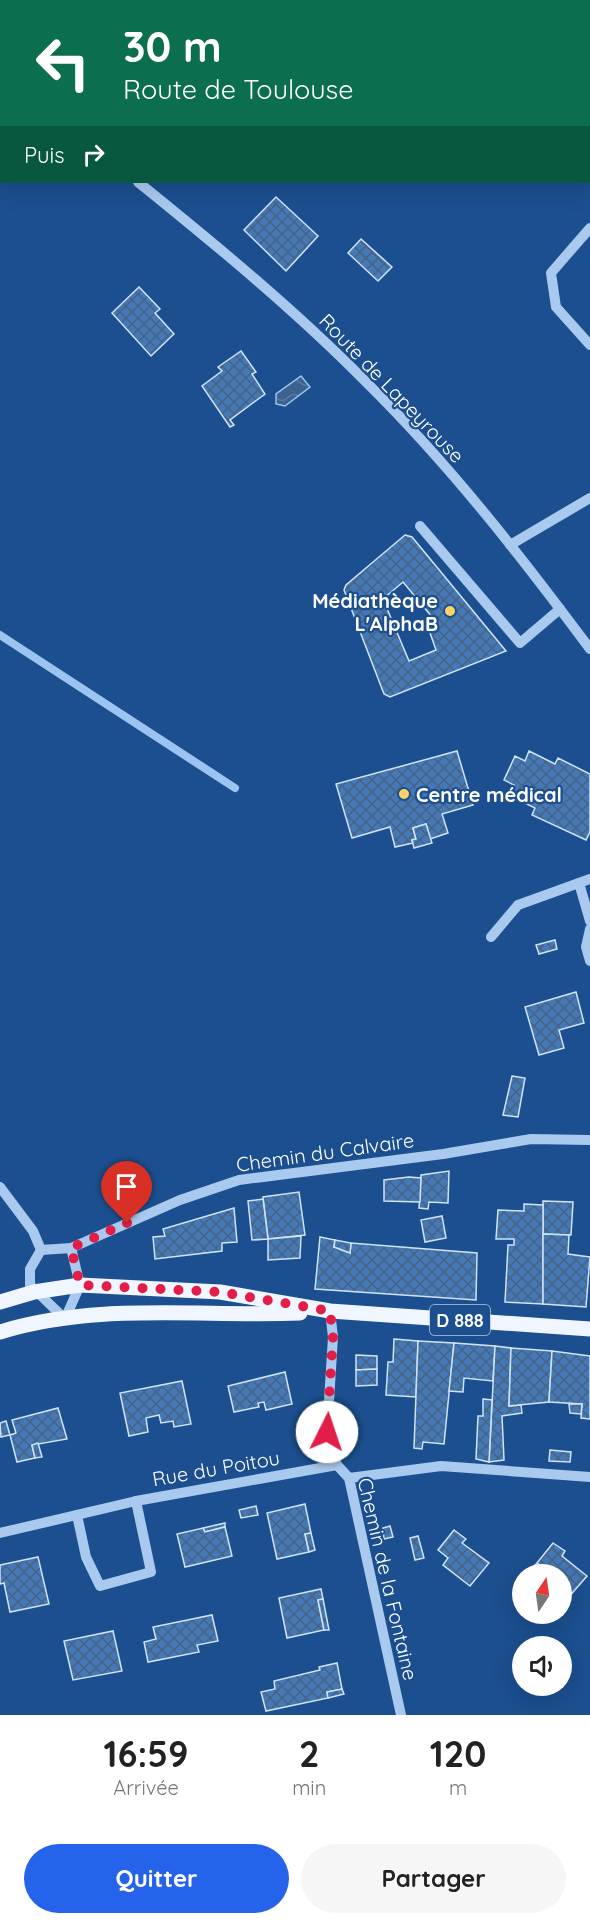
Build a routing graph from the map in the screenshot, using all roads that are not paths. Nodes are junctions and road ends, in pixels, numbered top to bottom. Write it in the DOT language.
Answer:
graph roads {
  1 [pos="139,183"];
  2 [pos="590,228"];
  3 [pos="590,345"];
  4 [pos="590,498"];
  5 [pos="420,526"];
  6 [pos="510,545"];
  7 [pos="560,609"];
  8 [pos="590,649"];
  9 [pos="590,879"];
  10 [pos="579,883"];
  11 [pos="590,921"];
  12 [pos="590,929"];
  13 [pos="491,937"];
  14 [pos="590,961"];
  15 [pos="590,1140"];
  16 [pos="0,1187"];
  17 [pos="71,1248"];
  18 [pos="41,1250"];
  19 [pos="80,1285"];
  20 [pos="34,1292"];
  21 [pos="0,1302"];
  22 [pos="330,1311"];
  23 [pos="65,1319"];
  24 [pos="590,1329"];
  25 [pos="0,1332"];
  26 [pos="337,1465"];
  27 [pos="590,1477"];
  28 [pos="349,1478"];
  29 [pos="136,1501"];
  30 [pos="77,1515"];
  31 [pos="0,1533"];
  32 [pos="401,1715"];
  1 -- 6 [label="street, Route de Lapeyrouse"];
  2 -- 3 [label="street"];
  4 -- 6 [label="street"];
  5 -- 7 [label="street"];
  6 -- 7 [label="street, Route de Lapeyrouse"];
  7 -- 8 [label="street, Route de Lapeyrouse"];
  9 -- 10 [label="street"];
  10 -- 11 [label="street"];
  10 -- 13 [label="street"];
  12 -- 14 [label="street"];
  15 -- 17 [label="street, Chemin du Calvaire"];
  16 -- 18 [label="street"];
  17 -- 18 [label="street, Chemin du Calvaire"];
  17 -- 19 [label="street"];
  18 -- 20 [label="street"];
  19 -- 20 [label="main road, D 888"];
  19 -- 22 [label="main road, D 888"];
  19 -- 23 [label="street"];
  20 -- 21 [label="main road, D 888"];
  20 -- 23 [label="street"];
  22 -- 23 [label="main road, D 888"];
  22 -- 24 [label="main road, D 888"];
  22 -- 26 [label="street, Chemin de la Fontaine"];
  23 -- 25 [label="main road, D 888"];
  26 -- 28 [label="street, Chemin de la Fontaine"];
  26 -- 29 [label="street, Rue du Poitou"];
  27 -- 28 [label="street"];
  28 -- 32 [label="street, Chemin de la Fontaine"];
  29 -- 30 [label="street, Rue du Poitou"];
  29 -- 30 [label="street, Rue du Poitou"];
  30 -- 31 [label="street, Rue du Poitou"];
}
